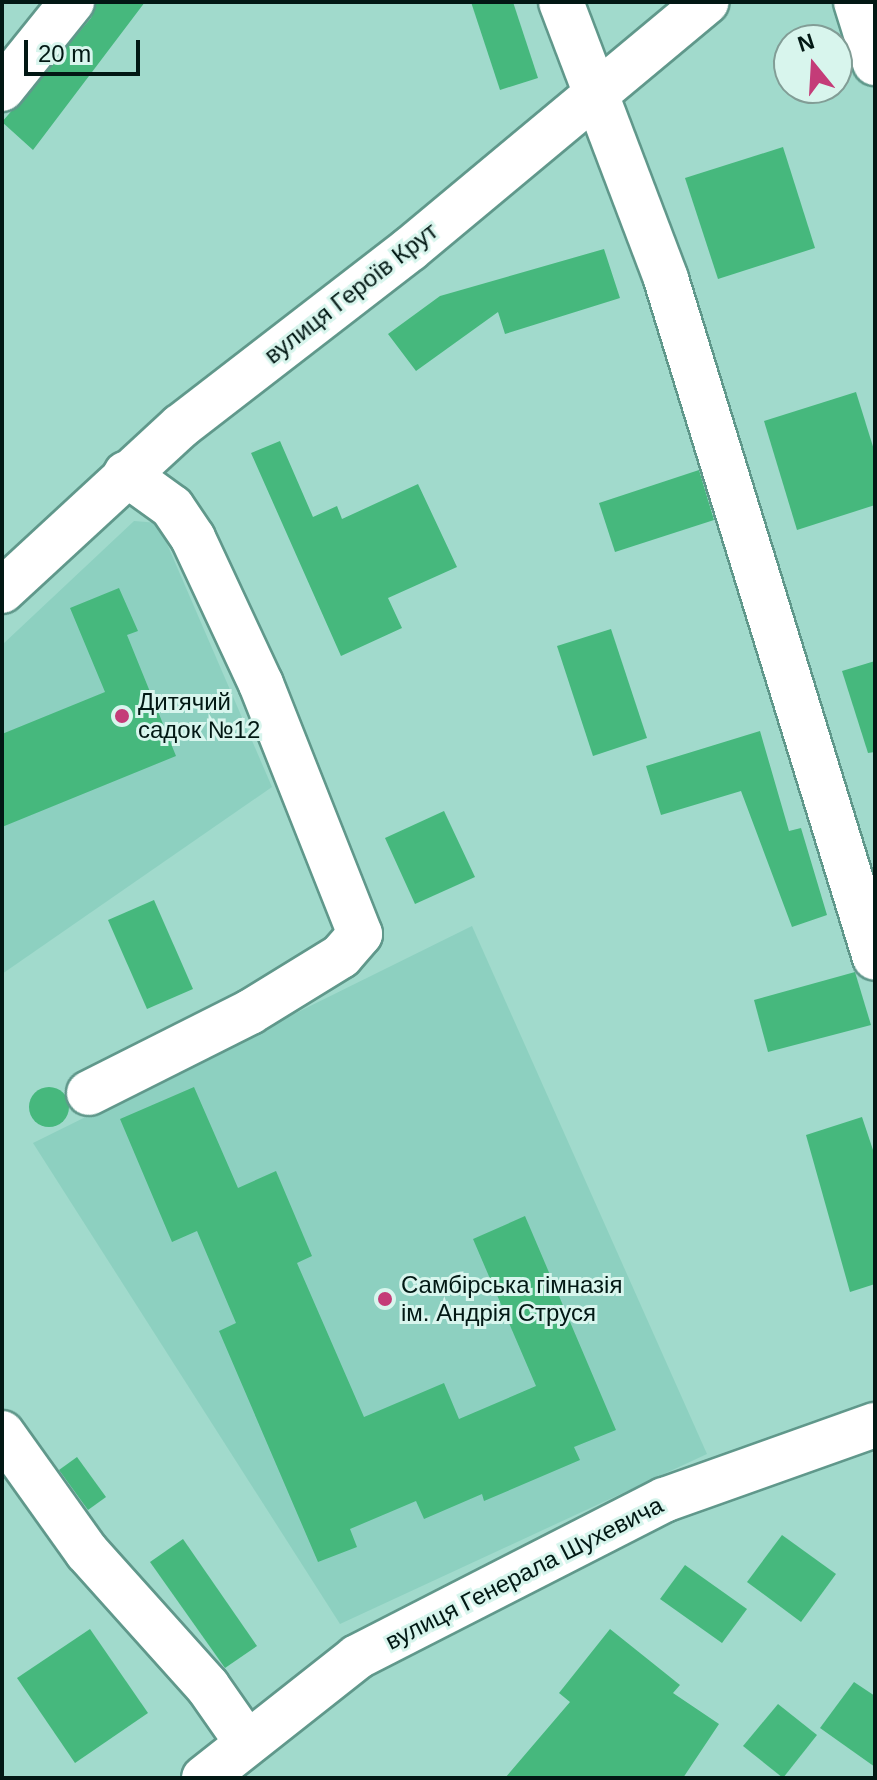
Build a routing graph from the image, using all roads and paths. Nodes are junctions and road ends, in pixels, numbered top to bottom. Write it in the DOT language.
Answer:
graph roads {
  1 [pos="72,2"];
  2 [pos="561,2"];
  3 [pos="706,2"];
  4 [pos="856,2"];
  5 [pos="875,63"];
  6 [pos="597,88"];
  7 [pos="2,89"];
  8 [pos="126,474"];
  9 [pos="2,591"];
  10 [pos="875,958"];
  11 [pos="89,1093"];
  12 [pos="875,1425"];
  13 [pos="2,1433"];
  14 [pos="247,1743"];
  15 [pos="204,1778"];
  1 -- 7 [label="street"];
  2 -- 6 [label="street"];
  3 -- 6 [label="street, вулиця Героїв Крут"];
  4 -- 5 [label="street"];
  6 -- 8 [label="street, вулиця Героїв Крут"];
  6 -- 10 [label="street"];
  8 -- 9 [label="street, вулиця Героїв Крут"];
  8 -- 11 [label="street"];
  12 -- 14 [label="street, вулиця Генерала Шухевича"];
  13 -- 14 [label="street"];
  14 -- 15 [label="street, вулиця Генерала Шухевича"];
}
